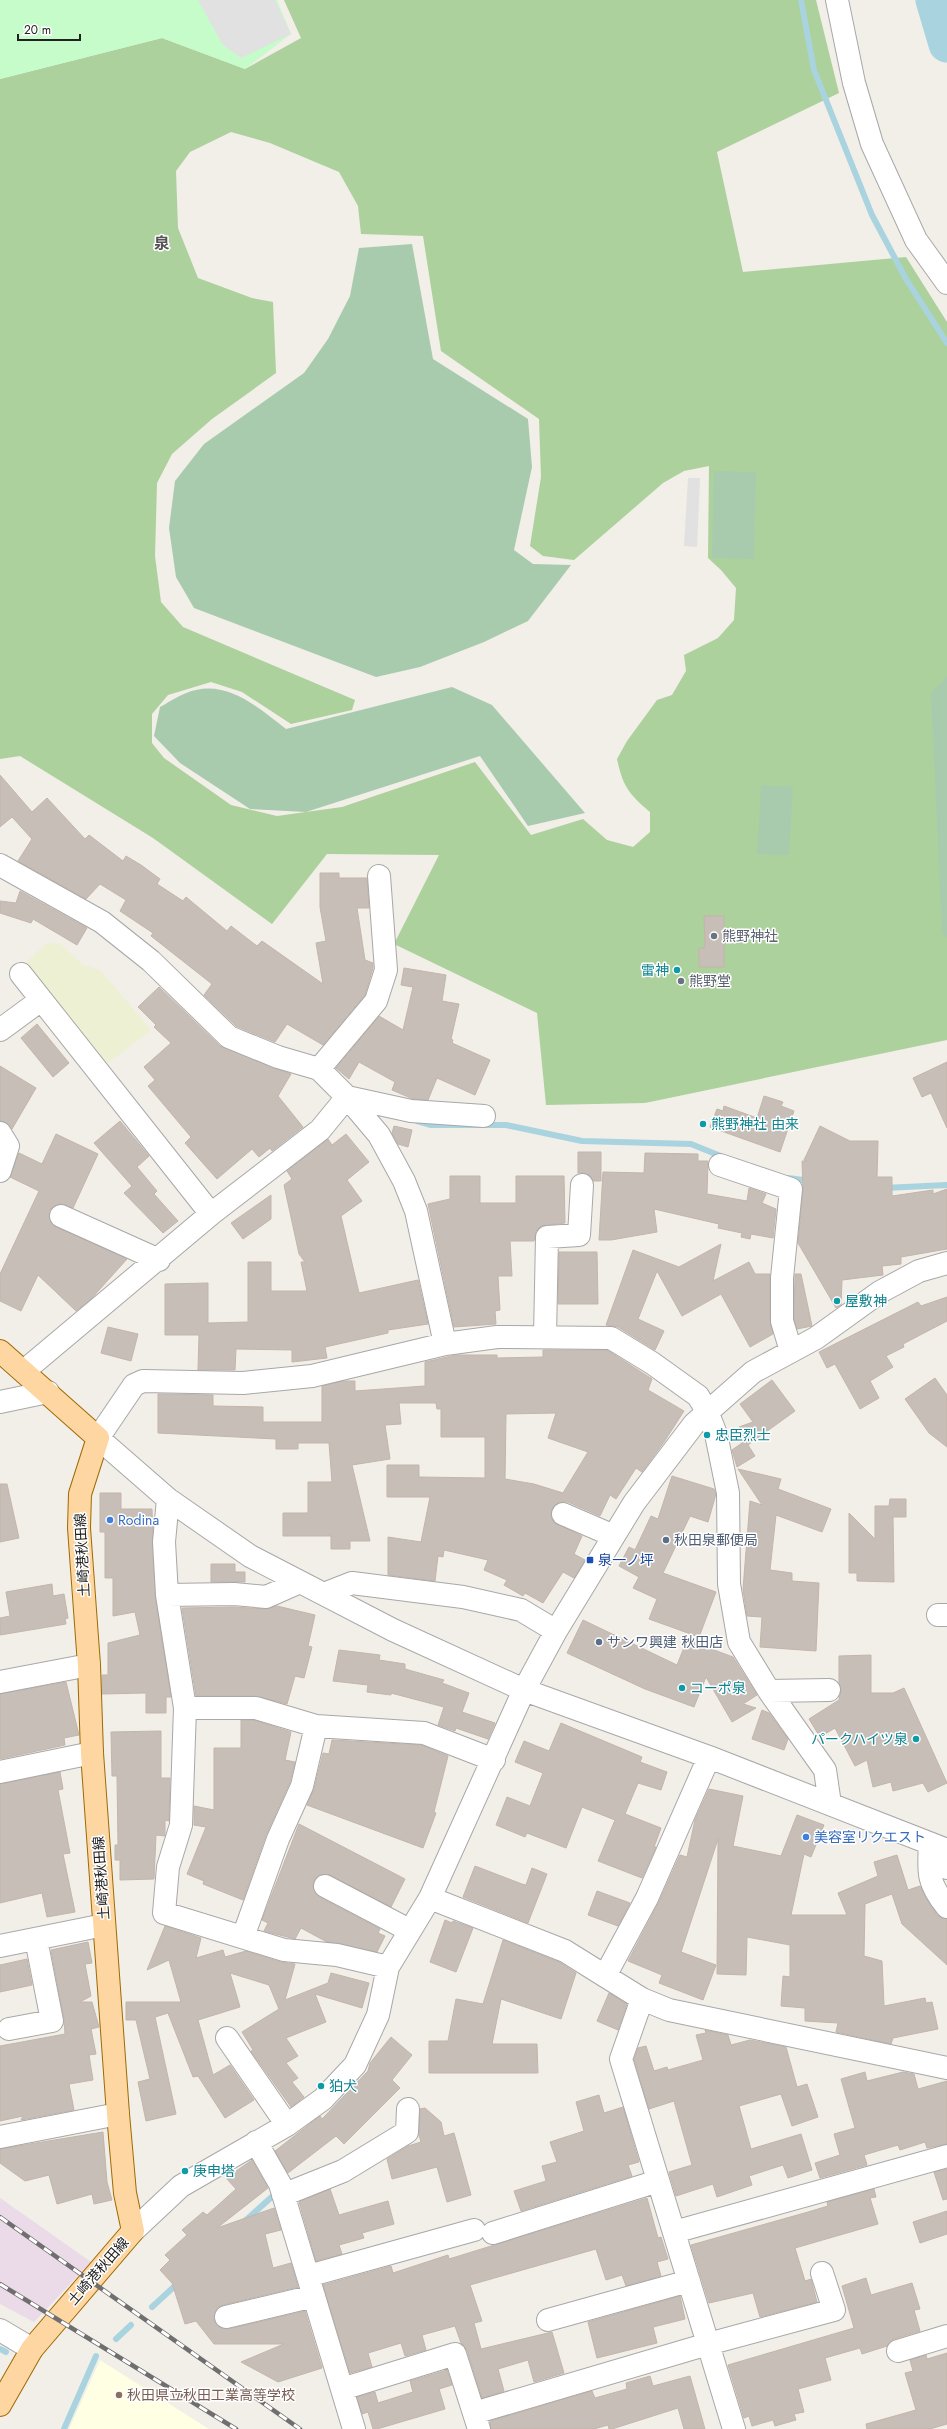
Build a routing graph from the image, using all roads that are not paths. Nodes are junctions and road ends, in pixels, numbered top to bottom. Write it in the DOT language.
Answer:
graph roads {
  1 [pos="837,0"];
  2 [pos="947,283"];
  3 [pos="0,865"];
  4 [pos="379,876"];
  5 [pos="21,974"];
  6 [pos="41,1000"];
  7 [pos="0,1030"];
  8 [pos="319,1069"];
  9 [pos="347,1097"];
  10 [pos="484,1116"];
  11 [pos="0,1133"];
  12 [pos="720,1165"];
  13 [pos="0,1171"];
  14 [pos="582,1185"];
  15 [pos="212,1214"];
  16 [pos="62,1216"];
  17 [pos="159,1260"];
  18 [pos="947,1263"];
  19 [pos="545,1337"];
  20 [pos="445,1344"];
  21 [pos="0,1351"];
  22 [pos="790,1351"];
  23 [pos="24,1371"];
  24 [pos="48,1392"];
  25 [pos="0,1402"];
  26 [pos="707,1411"];
  27 [pos="98,1438"];
  28 [pos="168,1499"];
  29 [pos="563,1514"];
  30 [pos="614,1536"];
  31 [pos="300,1582"];
  32 [pos="324,1594"];
  33 [pos="167,1595"];
  34 [pos="556,1631"];
  35 [pos="90,1665"];
  36 [pos="0,1682"];
  37 [pos="524,1690"];
  38 [pos="829,1690"];
  39 [pos="770,1691"];
  40 [pos="185,1708"];
  41 [pos="316,1726"];
  42 [pos="92,1753"];
  43 [pos="709,1757"];
  44 [pos="494,1760"];
  45 [pos="0,1772"];
  46 [pos="830,1804"];
  47 [pos="938,1847"];
  48 [pos="947,1868"];
  49 [pos="325,1886"];
  50 [pos="430,1898"];
  51 [pos="947,1907"];
  52 [pos="104,1925"];
  53 [pos="409,1930"];
  54 [pos="243,1937"];
  55 [pos="36,1939"];
  56 [pos="0,1946"];
  57 [pos="388,1967"];
  58 [pos="605,1976"];
  59 [pos="642,1999"];
  60 [pos="9,2029"];
  61 [pos="227,2038"];
  62 [pos="947,2068"];
  63 [pos="408,2109"];
  64 [pos="118,2114"];
  65 [pos="287,2126"];
  66 [pos="0,2137"];
  67 [pos="256,2142"];
  68 [pos="947,2156"];
  69 [pos="658,2181"];
  70 [pos="283,2194"];
  71 [pos="133,2232"];
  72 [pos="674,2232"];
  73 [pos="822,2273"];
  74 [pos="689,2282"];
  75 [pos="311,2286"];
  76 [pos="226,2317"];
  77 [pos="548,2320"];
  78 [pos="0,2330"];
  79 [pos="947,2336"];
  80 [pos="708,2344"];
  81 [pos="32,2350"];
  82 [pos="898,2350"];
  83 [pos="342,2389"];
  84 [pos="0,2405"];
  85 [pos="476,2421"];
  86 [pos="354,2429"];
  87 [pos="734,2429"];
  1 -- 2 [label="street"];
  3 -- 8 [label="street"];
  4 -- 8 [label="street"];
  5 -- 6 [label="street"];
  6 -- 7 [label="street"];
  6 -- 15 [label="street"];
  8 -- 9 [label="street"];
  9 -- 10 [label="street"];
  9 -- 15 [label="street"];
  9 -- 20 [label="street"];
  11 -- 13 [label="street"];
  12 -- 22 [label="street"];
  14 -- 19 [label="street"];
  15 -- 17 [label="street"];
  16 -- 17 [label="street"];
  17 -- 23 [label="street"];
  18 -- 22 [label="street"];
  19 -- 20 [label="street"];
  19 -- 26 [label="street"];
  20 -- 27 [label="street"];
  21 -- 23 [label="main road"];
  22 -- 26 [label="street"];
  23 -- 24 [label="main road"];
  24 -- 25 [label="street"];
  24 -- 27 [label="main road"];
  26 -- 30 [label="street"];
  26 -- 39 [label="street"];
  27 -- 28 [label="street"];
  27 -- 35 [label="main road, 土崎港秋田線"];
  28 -- 31 [label="street"];
  28 -- 33 [label="street"];
  29 -- 30 [label="street"];
  30 -- 34 [label="street"];
  31 -- 32 [label="street"];
  31 -- 33 [label="street"];
  32 -- 34 [label="street"];
  32 -- 37 [label="street"];
  33 -- 40 [label="street"];
  34 -- 37 [label="street"];
  35 -- 36 [label="street"];
  35 -- 42 [label="main road, 土崎港秋田線"];
  37 -- 43 [label="street"];
  37 -- 44 [label="street"];
  38 -- 39 [label="street"];
  39 -- 46 [label="street"];
  40 -- 41 [label="street"];
  40 -- 54 [label="street"];
  41 -- 44 [label="street"];
  41 -- 54 [label="street"];
  42 -- 45 [label="street"];
  42 -- 52 [label="main road, 土崎港秋田線"];
  43 -- 46 [label="street"];
  43 -- 58 [label="street"];
  44 -- 50 [label="street"];
  46 -- 47 [label="street"];
  47 -- 48 [label="street"];
  47 -- 51 [label="street"];
  49 -- 53 [label="street"];
  50 -- 53 [label="street"];
  50 -- 58 [label="street"];
  52 -- 55 [label="street"];
  52 -- 64 [label="main road, 土崎港秋田線"];
  53 -- 57 [label="street"];
  54 -- 57 [label="street"];
  55 -- 56 [label="street"];
  55 -- 60 [label="street"];
  57 -- 65 [label="street"];
  58 -- 59 [label="street"];
  59 -- 62 [label="street"];
  59 -- 69 [label="street"];
  61 -- 65 [label="street"];
  63 -- 70 [label="street"];
  64 -- 66 [label="street"];
  64 -- 71 [label="main road, 土崎港秋田線"];
  65 -- 67 [label="street"];
  67 -- 70 [label="street"];
  67 -- 71 [label="street"];
  68 -- 72 [label="street"];
  69 -- 72 [label="street"];
  69 -- 75 [label="street"];
  70 -- 75 [label="street"];
  71 -- 81 [label="main road, 土崎港秋田線"];
  72 -- 74 [label="street"];
  73 -- 80 [label="street"];
  74 -- 77 [label="street"];
  74 -- 80 [label="street"];
  75 -- 76 [label="street"];
  75 -- 83 [label="street"];
  78 -- 81 [label="street"];
  79 -- 82 [label="street"];
  80 -- 85 [label="street"];
  80 -- 87 [label="street"];
  81 -- 84 [label="main road, 土崎港秋田線"];
  83 -- 85 [label="street"];
  83 -- 86 [label="street"];
}
